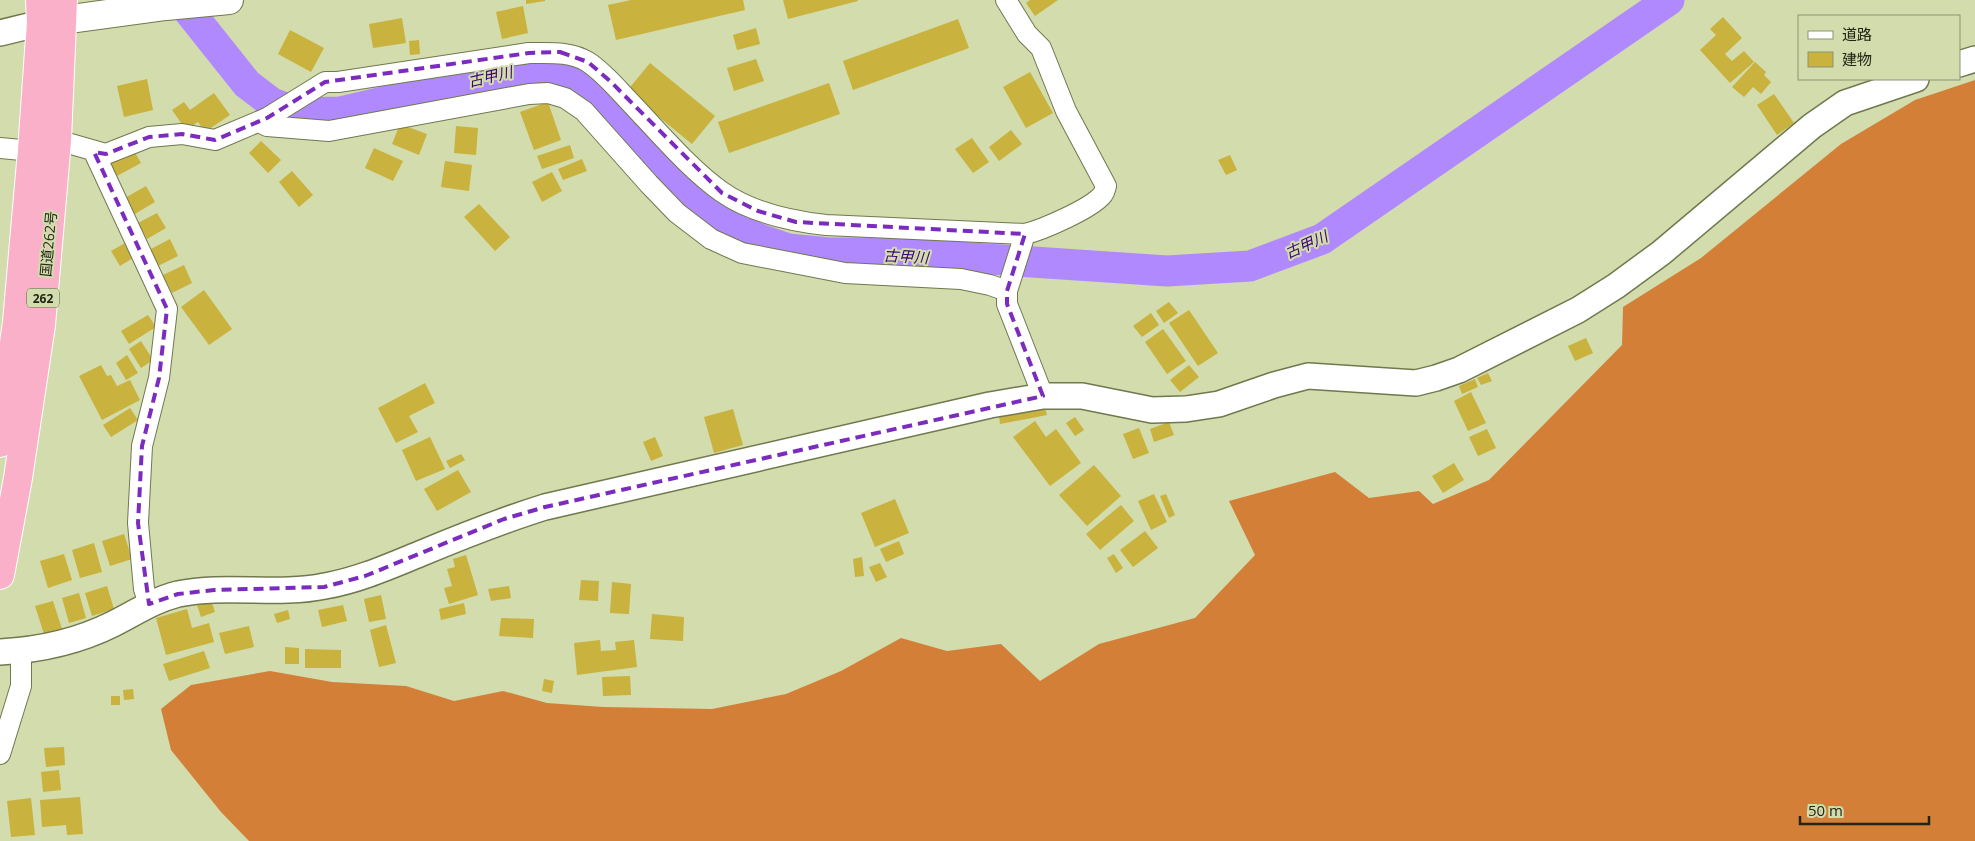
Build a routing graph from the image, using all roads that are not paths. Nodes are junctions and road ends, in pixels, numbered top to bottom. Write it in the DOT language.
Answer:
graph roads {
  1 [pos="1006,0"];
  2 [pos="221,1"];
  3 [pos="52,11"];
  4 [pos="0,33"];
  5 [pos="1975,59"];
  6 [pos="1960,64"];
  7 [pos="1913,80"];
  8 [pos="263,120"];
  9 [pos="57,140"];
  10 [pos="0,148"];
  11 [pos="32,151"];
  12 [pos="94,152"];
  13 [pos="1024,238"];
  14 [pos="1009,284"];
  15 [pos="1043,396"];
  16 [pos="0,443"];
  17 [pos="0,574"];
  18 [pos="149,604"];
  19 [pos="11,652"];
  20 [pos="0,754"];
  1 -- 13 [label="street"];
  2 -- 3 [label="main road"];
  3 -- 4 [label="street"];
  3 -- 9 [label="highway, 国道262号 / 262"];
  3 -- 11 [label="highway, 国道262号 / 262"];
  5 -- 6 [label="street"];
  7 -- 15 [label="street"];
  8 -- 12 [label="street"];
  8 -- 13 [label="street"];
  8 -- 14 [label="street"];
  9 -- 12 [label="street"];
  9 -- 17 [label="highway, 国道262号 / 262"];
  10 -- 11 [label="street"];
  11 -- 16 [label="highway, 国道262号 / 262"];
  12 -- 18 [label="street"];
  13 -- 14 [label="street"];
  14 -- 15 [label="street"];
  15 -- 18 [label="street"];
  18 -- 19 [label="street"];
  19 -- 20 [label="street"];
}
